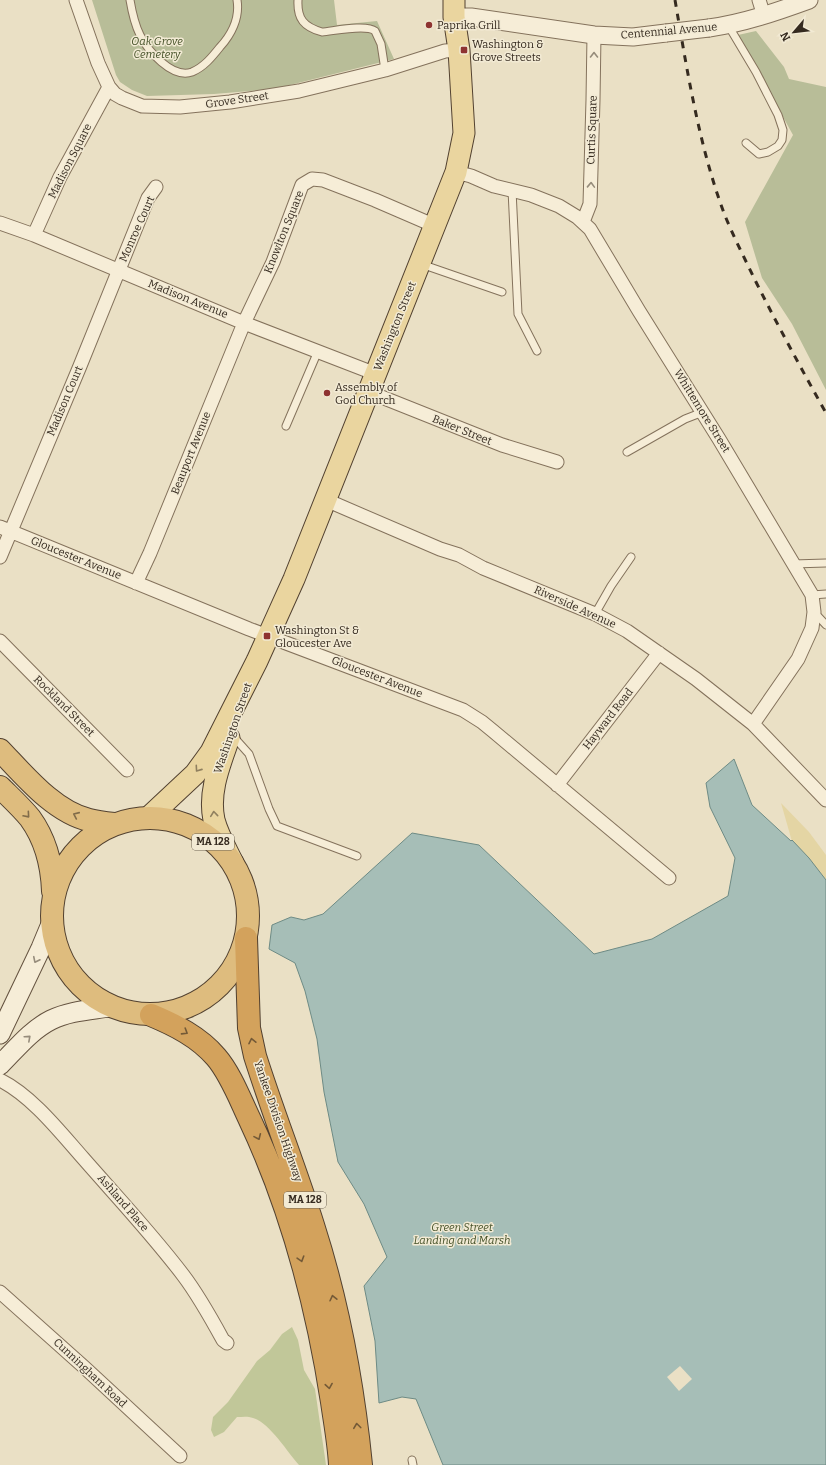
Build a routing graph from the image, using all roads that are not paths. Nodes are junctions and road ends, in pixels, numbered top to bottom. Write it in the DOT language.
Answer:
graph roads {
  1 [pos="76,0"];
  2 [pos="130,0"];
  3 [pos="237,0"];
  4 [pos="298,0"];
  5 [pos="809,0"];
  6 [pos="761,8"];
  7 [pos="454,9"];
  8 [pos="728,25"];
  9 [pos="594,35"];
  10 [pos="459,50"];
  11 [pos="385,70"];
  12 [pos="109,88"];
  13 [pos="746,143"];
  14 [pos="456,172"];
  15 [pos="156,187"];
  16 [pos="512,190"];
  17 [pos="583,222"];
  18 [pos="0,223"];
  19 [pos="434,230"];
  20 [pos="34,235"];
  21 [pos="420,264"];
  22 [pos="118,271"];
  23 [pos="502,292"];
  24 [pos="244,323"];
  25 [pos="318,351"];
  26 [pos="537,351"];
  27 [pos="373,383"];
  28 [pos="703,412"];
  29 [pos="286,426"];
  30 [pos="627,452"];
  31 [pos="557,462"];
  32 [pos="325,502"];
  33 [pos="5,529"];
  34 [pos="0,557"];
  35 [pos="631,557"];
  36 [pos="826,563"];
  37 [pos="793,564"];
  38 [pos="136,583"];
  39 [pos="826,594"];
  40 [pos="812,595"];
  41 [pos="814,612"];
  42 [pos="595,614"];
  43 [pos="826,625"];
  44 [pos="268,636"];
  45 [pos="0,641"];
  46 [pos="659,653"];
  47 [pos="257,661"];
  48 [pos="753,724"];
  49 [pos="231,734"];
  50 [pos="0,750"];
  51 [pos="127,770"];
  52 [pos="557,785"];
  53 [pos="0,787"];
  54 [pos="826,800"];
  55 [pos="148,818"];
  56 [pos="114,824"];
  57 [pos="357,856"];
  58 [pos="232,863"];
  59 [pos="669,878"];
  60 [pos="53,896"];
  61 [pos="51,924"];
  62 [pos="246,938"];
  63 [pos="109,1006"];
  64 [pos="151,1015"];
  65 [pos="0,1034"];
  66 [pos="0,1065"];
  67 [pos="0,1080"];
  68 [pos="0,1292"];
  69 [pos="227,1343"];
  70 [pos="180,1456"];
  71 [pos="340,1465"];
  72 [pos="361,1465"];
  1 -- 12 [label="street"];
  2 -- 3 [label="lane"];
  4 -- 11 [label="lane"];
  5 -- 6 [label="street, Centennial Avenue"];
  6 -- 8 [label="street, Centennial Avenue"];
  7 -- 9 [label="street, Centennial Avenue"];
  7 -- 10 [label="main road, Washington Street"];
  8 -- 9 [label="street, Centennial Avenue, bridge"];
  8 -- 13 [label="lane"];
  17 -- 9 [label="street, Curtis Square, one-way"];
  10 -- 11 [label="street, Grove Street"];
  10 -- 14 [label="main road, Washington Street"];
  11 -- 12 [label="street, Grove Street"];
  12 -- 20 [label="street, Madison Square"];
  14 -- 16 [label="street, Whittemore Street"];
  14 -- 19 [label="main road, Washington Street"];
  15 -- 22 [label="street, Monroe Court"];
  16 -- 17 [label="street, Whittemore Street"];
  16 -- 26 [label="lane"];
  17 -- 28 [label="street, Whittemore Street"];
  18 -- 20 [label="street, Madison Avenue"];
  19 -- 21 [label="main road, Washington Street"];
  19 -- 24 [label="street, Knowlton Square"];
  20 -- 22 [label="street, Madison Avenue"];
  21 -- 23 [label="lane"];
  21 -- 27 [label="main road, Washington Street"];
  22 -- 24 [label="street, Madison Avenue"];
  22 -- 33 [label="street, Madison Court"];
  24 -- 25 [label="street, Madison Avenue"];
  24 -- 38 [label="street, Beauport Avenue"];
  25 -- 27 [label="street, Madison Avenue"];
  25 -- 29 [label="lane"];
  27 -- 31 [label="street, Baker Street"];
  27 -- 32 [label="main road, Washington Street"];
  28 -- 30 [label="lane"];
  28 -- 37 [label="street, Whittemore Street"];
  32 -- 42 [label="street, Riverside Avenue"];
  32 -- 44 [label="main road, Washington Street"];
  33 -- 34 [label="street, Madison Court"];
  33 -- 38 [label="street, Gloucester Avenue"];
  35 -- 42 [label="lane"];
  36 -- 37 [label="lane"];
  37 -- 40 [label="street, Whittemore Street"];
  38 -- 44 [label="street, Gloucester Avenue"];
  39 -- 40 [label="lane"];
  40 -- 41 [label="street, Whittemore Street"];
  41 -- 43 [label="lane"];
  41 -- 48 [label="street, Whittemore Street"];
  42 -- 46 [label="street, Riverside Avenue"];
  44 -- 47 [label="main road, Washington Street"];
  44 -- 52 [label="street, Gloucester Avenue"];
  45 -- 51 [label="street, Rockland Street"];
  46 -- 48 [label="street, Riverside Avenue"];
  46 -- 52 [label="street, Hayward Road"];
  47 -- 49 [label="main road, Washington Street"];
  47 -- 55 [label="main road, Washington Street, one-way"];
  48 -- 54 [label="street, Riverside Avenue"];
  49 -- 57 [label="lane"];
  58 -- 49 [label="main road, Washington Street, one-way"];
  56 -- 50 [label="highway, MA 128, one-way"];
  52 -- 59 [label="street, Gloucester Avenue"];
  53 -- 60 [label="highway, MA 128, one-way"];
  55 -- 56 [label="highway, MA 128"];
  55 -- 58 [label="highway, MA 128"];
  56 -- 60 [label="highway"];
  58 -- 62 [label="highway, MA 128"];
  60 -- 61 [label="highway, MA 128"];
  61 -- 63 [label="highway, MA 128"];
  61 -- 65 [label="main road, one-way"];
  62 -- 64 [label="highway"];
  72 -- 62 [label="highway, Yankee Division Highway / MA 128, one-way"];
  63 -- 64 [label="highway, MA 128"];
  66 -- 63 [label="main road, one-way"];
  64 -- 71 [label="highway, Yankee Division Highway / MA 128, one-way"];
  67 -- 69 [label="street, Ashland Place"];
  68 -- 70 [label="street, Cunningham Road"];
}
